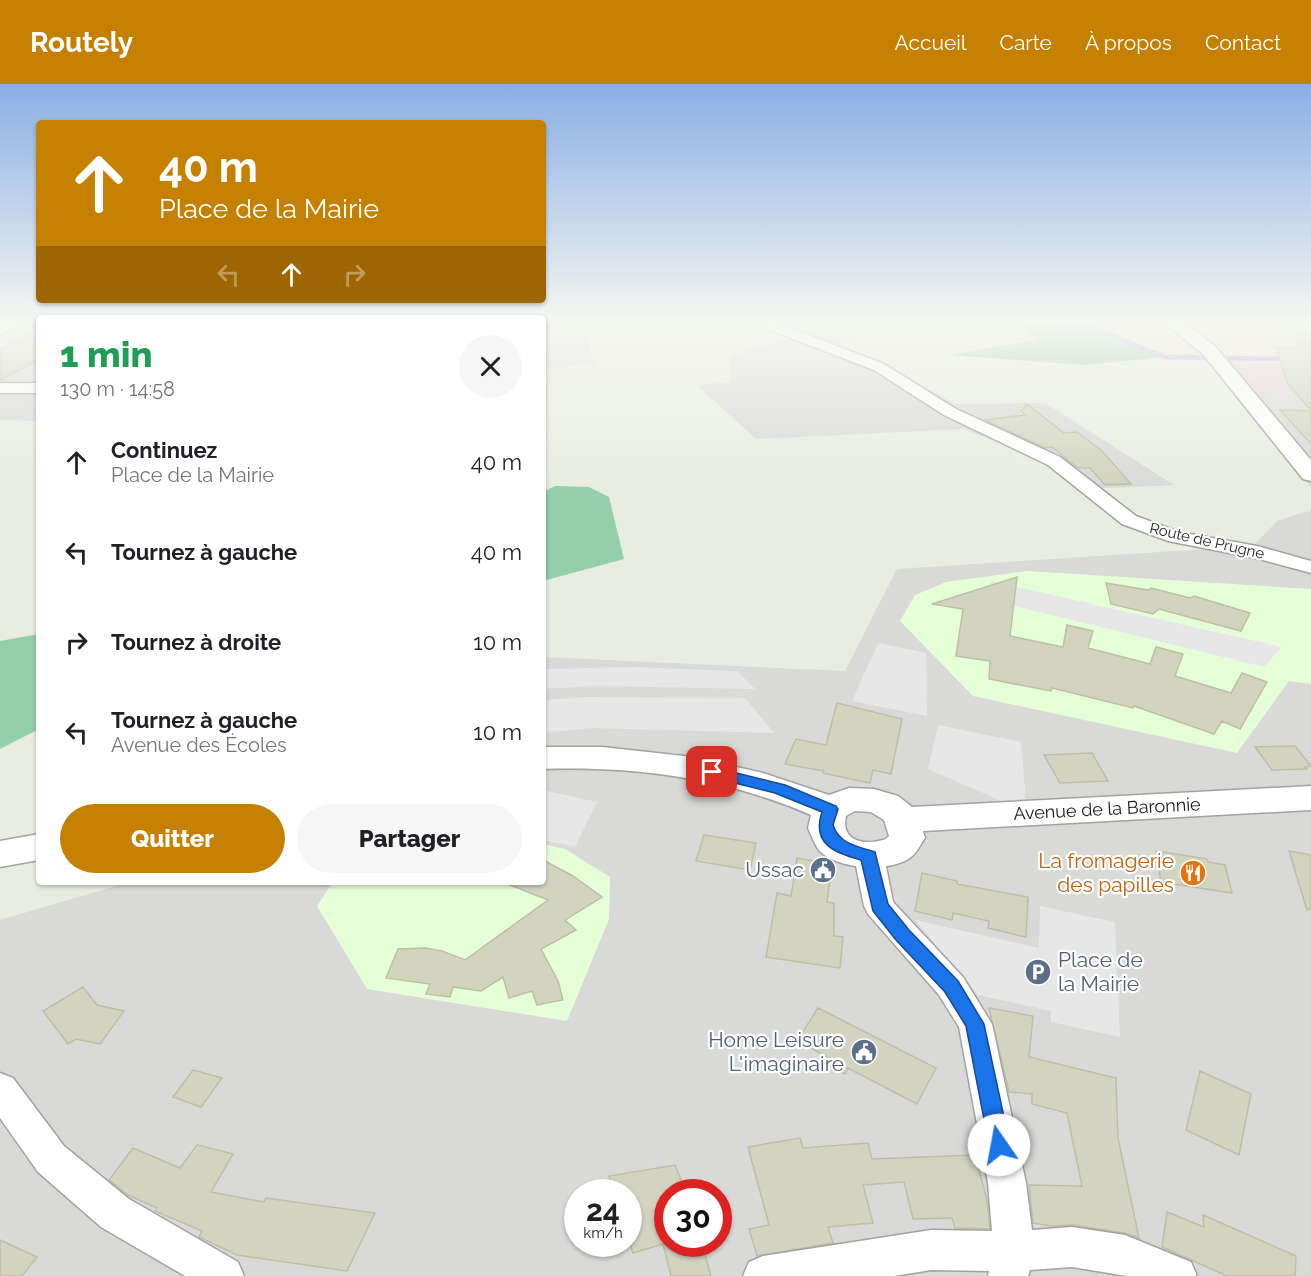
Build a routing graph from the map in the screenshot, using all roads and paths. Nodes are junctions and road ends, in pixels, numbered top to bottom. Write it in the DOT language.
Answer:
graph roads {
  1 [pos="894,377"];
  2 [pos="1232,377"];
  3 [pos="0,388"];
  4 [pos="36,388"];
  5 [pos="1303,456"];
  6 [pos="1311,474"];
  7 [pos="1311,567"];
  8 [pos="546,758"];
  9 [pos="1311,798"];
  10 [pos="831,809"];
  11 [pos="903,819"];
  12 [pos="36,848"];
  13 [pos="0,854"];
  14 [pos="869,856"];
  15 [pos="0,1089"];
  16 [pos="1011,1264"];
  17 [pos="224,1276"];
  18 [pos="763,1276"];
  19 [pos="1177,1276"];
  1 -- 7 [label="street, Route de Prugne"];
  2 -- 5 [label="street"];
  3 -- 4 [label="street"];
  5 -- 6 [label="street"];
  8 -- 10 [label="street"];
  9 -- 11 [label="street, Avenue de la Baronnie"];
  10 -- 11 [label="street"];
  10 -- 14 [label="street"];
  11 -- 14 [label="street"];
  12 -- 13 [label="street"];
  14 -- 16 [label="street"];
  15 -- 17 [label="street"];
  16 -- 18 [label="street"];
  16 -- 19 [label="street"];
}
